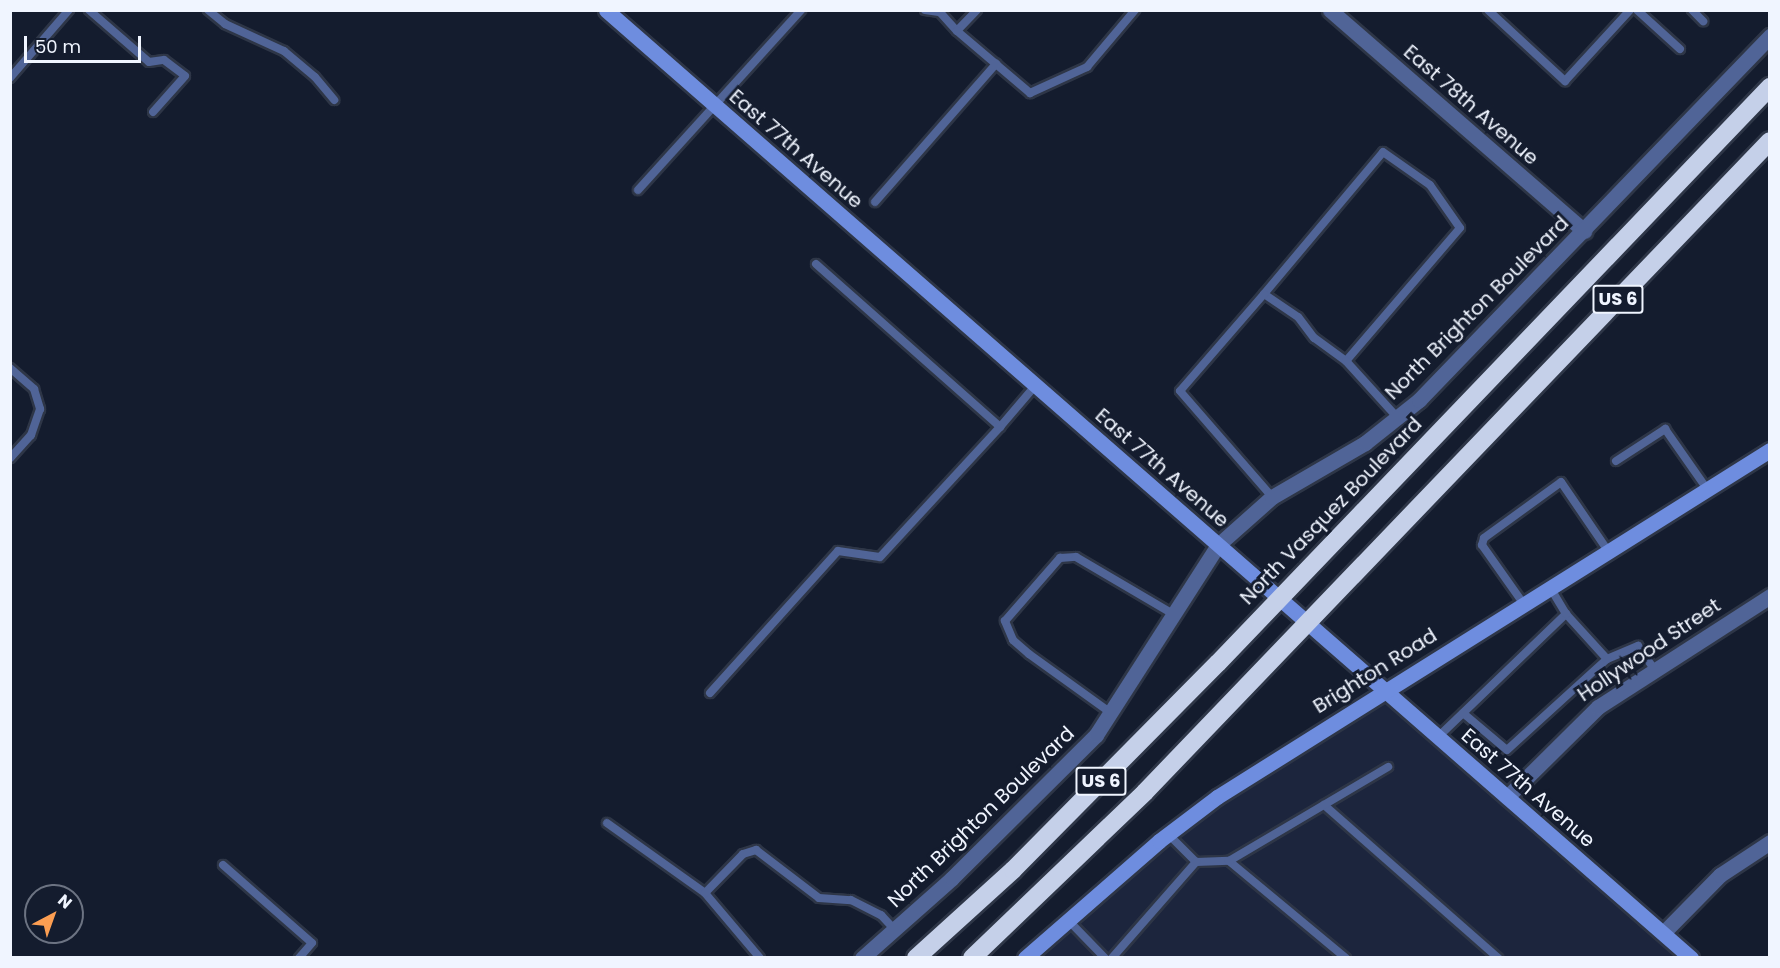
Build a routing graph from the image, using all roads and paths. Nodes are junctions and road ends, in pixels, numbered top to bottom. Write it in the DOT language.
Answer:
graph roads {
  1 [pos="69,10"];
  2 [pos="89,10"];
  3 [pos="208,10"];
  4 [pos="606,10"];
  5 [pos="801,10"];
  6 [pos="925,10"];
  7 [pos="977,10"];
  8 [pos="1135,10"];
  9 [pos="1330,10"];
  10 [pos="1488,10"];
  11 [pos="1630,10"];
  12 [pos="1637,10"];
  13 [pos="1692,10"];
  14 [pos="938,11"];
  15 [pos="1703,21"];
  16 [pos="957,31"];
  17 [pos="1770,36"];
  18 [pos="1680,49"];
  19 [pos="996,64"];
  20 [pos="10,78"];
  21 [pos="1770,87"];
  22 [pos="334,99"];
  23 [pos="713,104"];
  24 [pos="153,112"];
  25 [pos="1770,141"];
  26 [pos="638,190"];
  27 [pos="875,202"];
  28 [pos="1584,231"];
  29 [pos="816,264"];
  30 [pos="1264,294"];
  31 [pos="1346,361"];
  32 [pos="10,368"];
  33 [pos="1035,386"];
  34 [pos="1397,417"];
  35 [pos="1000,427"];
  36 [pos="1770,450"];
  37 [pos="10,458"];
  38 [pos="1616,461"];
  39 [pos="1707,489"];
  40 [pos="1272,496"];
  41 [pos="1218,545"];
  42 [pos="1608,551"];
  43 [pos="1550,586"];
  44 [pos="1770,596"];
  45 [pos="1279,598"];
  46 [pos="1522,603"];
  47 [pos="1173,614"];
  48 [pos="1566,614"];
  49 [pos="1308,624"];
  50 [pos="1607,659"];
  51 [pos="1654,669"];
  52 [pos="1383,689"];
  53 [pos="710,693"];
  54 [pos="1111,713"];
  55 [pos="1462,713"];
  56 [pos="1438,737"];
  57 [pos="1388,767"];
  58 [pos="1507,797"];
  59 [pos="1324,805"];
  60 [pos="607,822"];
  61 [pos="1168,834"];
  62 [pos="1770,842"];
  63 [pos="1229,861"];
  64 [pos="1196,862"];
  65 [pos="224,865"];
  66 [pos="705,893"];
  67 [pos="1068,920"];
  68 [pos="894,929"];
  69 [pos="1663,933"];
  70 [pos="299,957"];
  71 [pos="760,957"];
  72 [pos="862,957"];
  73 [pos="916,957"];
  74 [pos="972,957"];
  75 [pos="1025,957"];
  76 [pos="1105,957"];
  77 [pos="1112,957"];
  78 [pos="1346,957"];
  79 [pos="1498,957"];
  80 [pos="1690,957"];
  1 -- 20 [label="lane"];
  2 -- 24 [label="lane"];
  3 -- 22 [label="lane"];
  4 -- 23 [label="street, East 77th Avenue"];
  5 -- 23 [label="lane"];
  6 -- 14 [label="lane"];
  7 -- 16 [label="lane"];
  8 -- 19 [label="lane"];
  9 -- 28 [label="street, East 78th Avenue"];
  10 -- 11 [label="lane"];
  12 -- 18 [label="lane"];
  13 -- 15 [label="lane"];
  14 -- 16 [label="lane"];
  16 -- 19 [label="lane"];
  17 -- 28 [label="street, North Brighton Boulevard"];
  19 -- 27 [label="lane"];
  21 -- 45 [label="highway, North Vasquez Boulevard / US 6"];
  23 -- 26 [label="lane"];
  23 -- 33 [label="street, East 77th Avenue"];
  25 -- 49 [label="highway, US 6"];
  28 -- 34 [label="street, North Brighton Boulevard"];
  29 -- 35 [label="lane"];
  30 -- 31 [label="lane"];
  30 -- 31 [label="lane"];
  30 -- 40 [label="lane"];
  31 -- 34 [label="lane"];
  32 -- 37 [label="lane"];
  33 -- 35 [label="lane"];
  33 -- 41 [label="street, East 77th Avenue"];
  34 -- 40 [label="street, North Brighton Boulevard"];
  35 -- 53 [label="lane"];
  36 -- 39 [label="street, Brighton Road"];
  38 -- 39 [label="lane"];
  39 -- 42 [label="street, Brighton Road"];
  40 -- 41 [label="street, North Brighton Boulevard"];
  41 -- 45 [label="street, East 77th Avenue"];
  41 -- 47 [label="street, North Brighton Boulevard"];
  42 -- 43 [label="street, Brighton Road"];
  42 -- 46 [label="lane"];
  43 -- 46 [label="street, Brighton Road"];
  43 -- 48 [label="lane"];
  44 -- 51 [label="street, Hollywood Street"];
  45 -- 49 [label="street, East 77th Avenue"];
  45 -- 73 [label="highway, North Vasquez Boulevard / US 6"];
  46 -- 52 [label="street, Brighton Road"];
  47 -- 54 [label="street, North Brighton Boulevard"];
  47 -- 54 [label="lane"];
  48 -- 50 [label="lane"];
  48 -- 55 [label="lane"];
  49 -- 52 [label="street, East 77th Avenue"];
  49 -- 74 [label="highway, US 6"];
  50 -- 51 [label="lane"];
  50 -- 55 [label="lane"];
  51 -- 58 [label="street, Hollywood Street"];
  52 -- 56 [label="street, East 77th Avenue"];
  52 -- 61 [label="street, Brighton Road"];
  54 -- 68 [label="street, North Brighton Boulevard"];
  55 -- 56 [label="lane"];
  56 -- 58 [label="street, East 77th Avenue"];
  57 -- 59 [label="lane"];
  58 -- 69 [label="street, East 77th Avenue"];
  59 -- 63 [label="lane"];
  59 -- 79 [label="lane"];
  60 -- 66 [label="lane"];
  61 -- 64 [label="lane"];
  61 -- 67 [label="street, Brighton Road"];
  62 -- 69 [label="street"];
  63 -- 64 [label="lane"];
  63 -- 78 [label="lane"];
  64 -- 77 [label="lane"];
  65 -- 70 [label="lane"];
  66 -- 68 [label="lane"];
  66 -- 71 [label="lane"];
  67 -- 75 [label="street, Brighton Road"];
  67 -- 76 [label="lane"];
  68 -- 72 [label="street, North Brighton Boulevard"];
  69 -- 80 [label="street, East 77th Avenue"];
}
